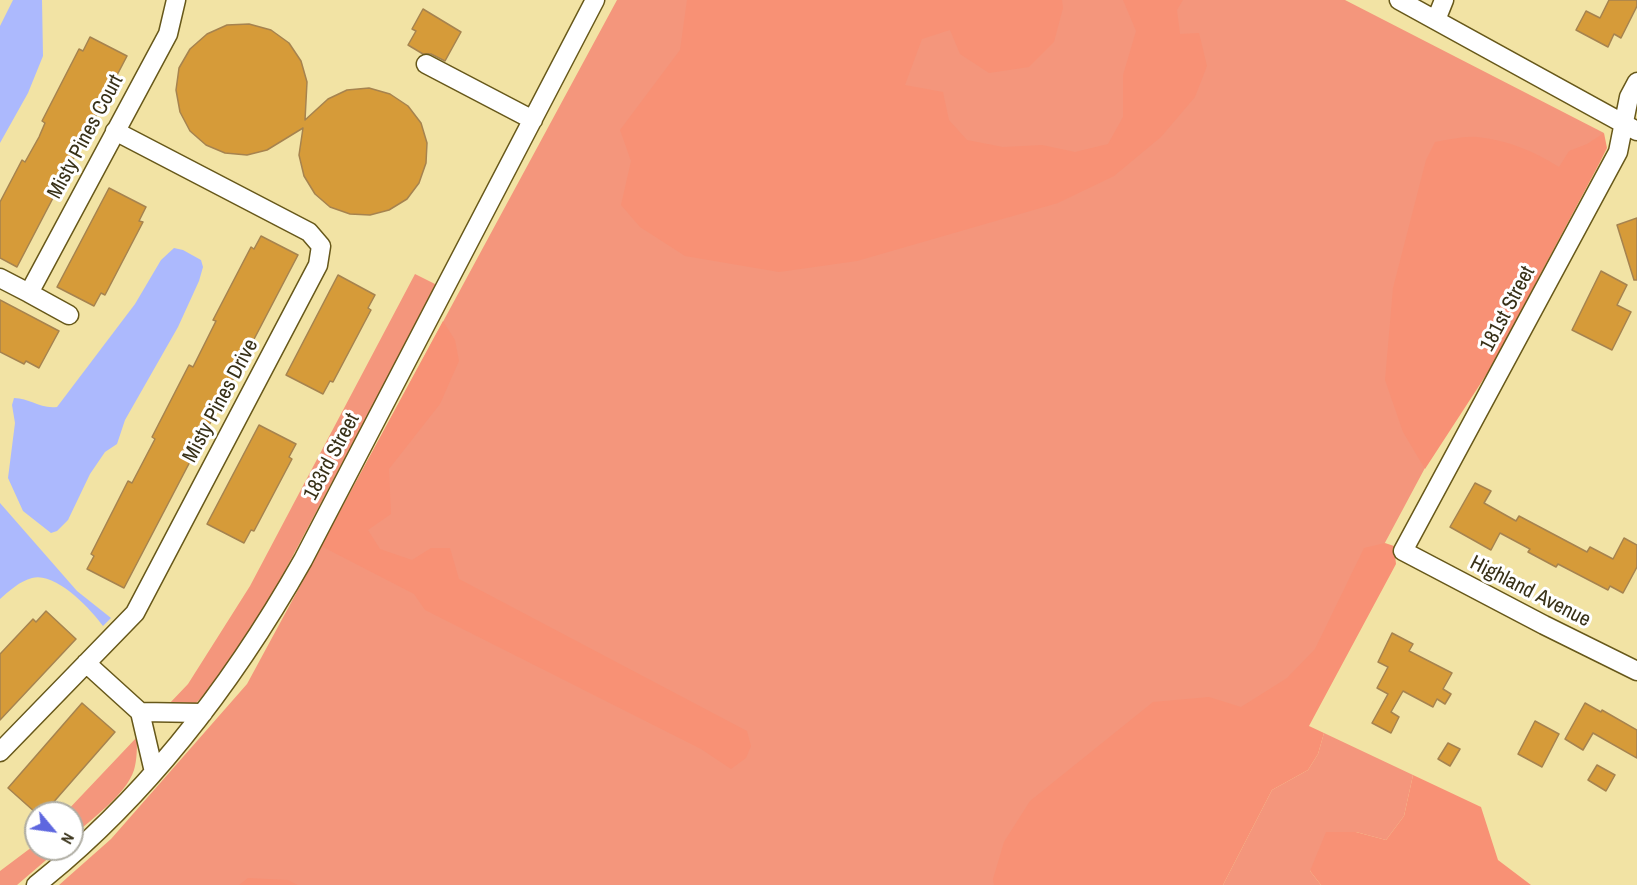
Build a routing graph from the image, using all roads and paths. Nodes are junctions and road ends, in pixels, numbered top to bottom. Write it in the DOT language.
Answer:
graph roads {
  1 [pos="176,0"];
  2 [pos="595,0"];
  3 [pos="1399,0"];
  4 [pos="1444,0"];
  5 [pos="1436,20"];
  6 [pos="426,64"];
  7 [pos="1637,82"];
  8 [pos="533,120"];
  9 [pos="1630,128"];
  10 [pos="115,131"];
  11 [pos="0,278"];
  12 [pos="29,293"];
  13 [pos="69,315"];
  14 [pos="1403,551"];
  15 [pos="86,663"];
  16 [pos="1637,671"];
  17 [pos="140,712"];
  18 [pos="203,713"];
  19 [pos="0,752"];
  20 [pos="154,772"];
  21 [pos="36,885"];
  1 -- 10 [label="street, Misty Pines Court"];
  2 -- 8 [label="street, 183rd Street"];
  3 -- 5 [label="street"];
  4 -- 5 [label="street"];
  5 -- 9 [label="street"];
  6 -- 8 [label="street"];
  7 -- 9 [label="street, 181st Street"];
  8 -- 18 [label="street, 183rd Street"];
  9 -- 14 [label="street, 181st Street"];
  10 -- 12 [label="street, Misty Pines Court"];
  10 -- 15 [label="street, Misty Pines Drive"];
  11 -- 12 [label="street"];
  12 -- 13 [label="street"];
  14 -- 16 [label="street, Highland Avenue"];
  15 -- 17 [label="street"];
  15 -- 19 [label="street, Misty Pines Drive"];
  17 -- 18 [label="street"];
  17 -- 20 [label="street"];
  18 -- 20 [label="street, 183rd Street"];
  20 -- 21 [label="street, 183rd Street"];
}
